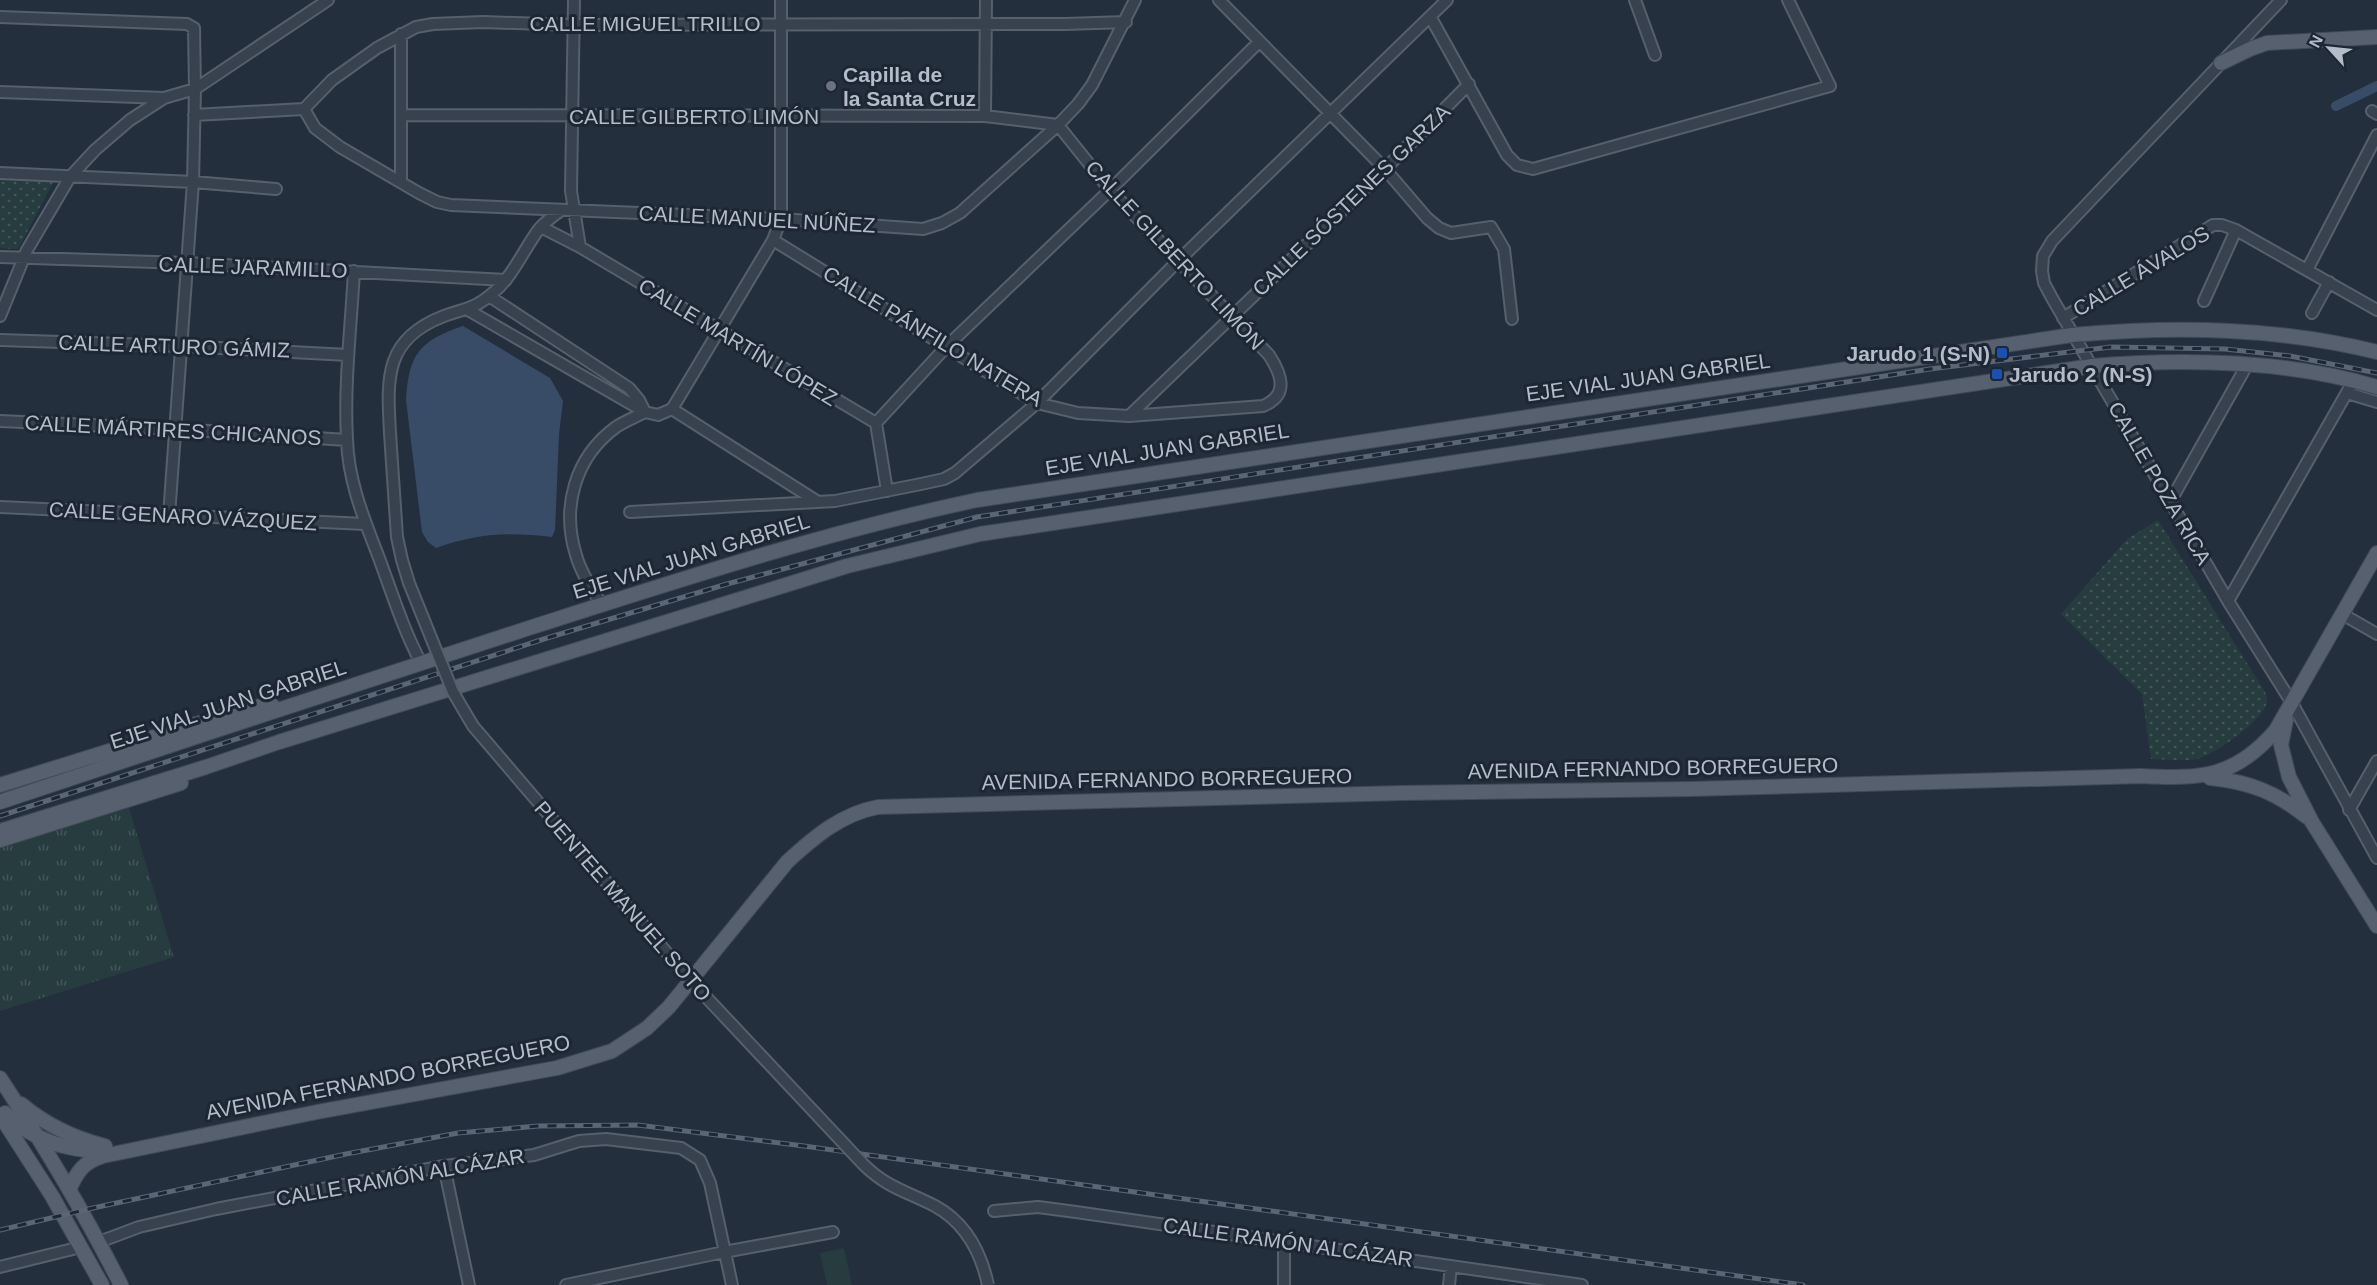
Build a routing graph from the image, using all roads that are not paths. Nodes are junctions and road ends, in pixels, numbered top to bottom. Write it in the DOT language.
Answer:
graph roads {
  1 [pos="328,0"];
  2 [pos="574,0"];
  3 [pos="781,0"];
  4 [pos="986,0"];
  5 [pos="1135,0"];
  6 [pos="1219,0"];
  7 [pos="1447,0"];
  8 [pos="1635,0"];
  9 [pos="1788,0"];
  10 [pos="2281,0"];
  11 [pos="0,18"];
  12 [pos="1431,18"];
  13 [pos="1126,22"];
  14 [pos="781,24"];
  15 [pos="987,24"];
  16 [pos="572,25"];
  17 [pos="401,34"];
  18 [pos="2377,37"];
  19 [pos="1259,42"];
  20 [pos="1655,55"];
  21 [pos="2221,63"];
  22 [pos="1469,84"];
  23 [pos="195,88"];
  24 [pos="0,92"];
  25 [pos="165,98"];
  26 [pos="304,109"];
  27 [pos="1331,114"];
  28 [pos="194,115"];
  29 [pos="402,115"];
  30 [pos="780,115"];
  31 [pos="571,116"];
  32 [pos="985,116"];
  33 [pos="1058,125"];
  34 [pos="2377,135"];
  35 [pos="1385,169"];
  36 [pos="0,173"];
  37 [pos="69,177"];
  38 [pos="193,182"];
  39 [pos="401,182"];
  40 [pos="276,189"];
  41 [pos="1110,190"];
  42 [pos="573,210"];
  43 [pos="560,211"];
  44 [pos="780,219"];
  45 [pos="541,227"];
  46 [pos="2236,230"];
  47 [pos="773,240"];
  48 [pos="580,247"];
  49 [pos="0,256"];
  50 [pos="24,257"];
  51 [pos="1177,262"];
  52 [pos="186,263"];
  53 [pos="2307,270"];
  54 [pos="354,271"];
  55 [pos="506,280"];
  56 [pos="2329,282"];
  57 [pos="489,296"];
  58 [pos="2204,301"];
  59 [pos="468,310"];
  60 [pos="2377,310"];
  61 [pos="2312,313"];
  62 [pos="0,316"];
  63 [pos="1232,316"];
  64 [pos="2063,318"];
  65 [pos="1512,319"];
  66 [pos="719,331"];
  67 [pos="2072,334"];
  68 [pos="0,340"];
  69 [pos="182,346"];
  70 [pos="946,347"];
  71 [pos="2376,350"];
  72 [pos="348,354"];
  73 [pos="2247,365"];
  74 [pos="2092,366"];
  75 [pos="2354,380"];
  76 [pos="2377,387"];
  77 [pos="2347,393"];
  78 [pos="1278,398"];
  79 [pos="2377,402"];
  80 [pos="1037,403"];
  81 [pos="672,409"];
  82 [pos="645,412"];
  83 [pos="1129,416"];
  84 [pos="0,421"];
  85 [pos="876,423"];
  86 [pos="177,429"];
  87 [pos="347,440"];
  88 [pos="887,491"];
  89 [pos="818,502"];
  90 [pos="2170,502"];
  91 [pos="0,507"];
  92 [pos="630,512"];
  93 [pos="169,516"];
  94 [pos="365,524"];
  95 [pos="2377,554"];
  96 [pos="2228,601"];
  97 [pos="602,605"];
  98 [pos="2342,614"];
  99 [pos="2377,634"];
  100 [pos="421,663"];
  101 [pos="309,699"];
  102 [pos="2292,703"];
  103 [pos="279,742"];
  104 [pos="2377,761"];
  105 [pos="2190,778"];
  106 [pos="0,785"];
  107 [pos="0,802"];
  108 [pos="2349,810"];
  109 [pos="2312,822"];
  110 [pos="0,831"];
  111 [pos="0,840"];
  112 [pos="2377,858"];
  113 [pos="2377,926"];
  114 [pos="0,1078"];
  115 [pos="13,1098"];
  116 [pos="0,1109"];
  117 [pos="0,1115"];
  118 [pos="40,1140"];
  119 [pos="124,1151"];
  120 [pos="444,1166"];
  121 [pos="69,1190"];
  122 [pos="994,1211"];
  123 [pos="833,1232"];
  124 [pos="1284,1241"];
  125 [pos="99,1242"];
  126 [pos="81,1247"];
  127 [pos="724,1252"];
  128 [pos="1451,1266"];
  129 [pos="0,1267"];
  130 [pos="102,1285"];
  131 [pos="121,1285"];
  132 [pos="469,1285"];
  133 [pos="566,1285"];
  134 [pos="732,1285"];
  135 [pos="988,1285"];
  136 [pos="1284,1285"];
  137 [pos="1449,1285"];
  138 [pos="1582,1285"];
  1 -- 23 [label="street"];
  2 -- 16 [label="street"];
  3 -- 14 [label="street"];
  4 -- 15 [label="street"];
  5 -- 13 [label="street, CALLE MANUEL NÚÑEZ"];
  6 -- 19 [label="street"];
  7 -- 12 [label="street"];
  8 -- 20 [label="street"];
  9 -- 22 [label="street"];
  10 -- 21 [label="street, CALLE POZA RICA"];
  11 -- 23 [label="street"];
  12 -- 22 [label="street"];
  12 -- 27 [label="street"];
  13 -- 15 [label="street, CALLE MIGUEL TRILLO"];
  13 -- 33 [label="street, CALLE MANUEL NÚÑEZ"];
  14 -- 15 [label="street, CALLE MIGUEL TRILLO"];
  14 -- 16 [label="street, CALLE MIGUEL TRILLO"];
  14 -- 30 [label="street"];
  15 -- 32 [label="street"];
  16 -- 17 [label="street, CALLE MIGUEL TRILLO"];
  16 -- 31 [label="street"];
  17 -- 26 [label="street, CALLE MIGUEL TRILLO"];
  17 -- 29 [label="street"];
  18 -- 21 [label="main road"];
  19 -- 27 [label="street"];
  19 -- 41 [label="street"];
  21 -- 64 [label="street, CALLE POZA RICA"];
  22 -- 35 [label="street, CALLE SÓSTENES GARZA"];
  23 -- 25 [label="street"];
  23 -- 28 [label="street"];
  24 -- 25 [label="street"];
  25 -- 37 [label="street"];
  26 -- 28 [label="street"];
  26 -- 39 [label="street, CALLE MANUEL NÚÑEZ"];
  27 -- 35 [label="street"];
  27 -- 51 [label="street"];
  28 -- 38 [label="street"];
  29 -- 31 [label="street, CALLE GILBERTO LIMÓN"];
  29 -- 39 [label="street"];
  30 -- 31 [label="street, CALLE GILBERTO LIMÓN"];
  30 -- 32 [label="street, CALLE GILBERTO LIMÓN"];
  30 -- 44 [label="street"];
  31 -- 42 [label="street"];
  32 -- 33 [label="street, CALLE GILBERTO LIMÓN"];
  33 -- 41 [label="street, CALLE GILBERTO LIMÓN"];
  33 -- 44 [label="street, CALLE MANUEL NÚÑEZ"];
  34 -- 53 [label="street"];
  35 -- 63 [label="street, CALLE SÓSTENES GARZA"];
  35 -- 65 [label="street"];
  36 -- 37 [label="street"];
  37 -- 38 [label="street"];
  37 -- 50 [label="street"];
  38 -- 40 [label="street"];
  38 -- 52 [label="street"];
  39 -- 43 [label="street, CALLE MANUEL NÚÑEZ"];
  41 -- 51 [label="street, CALLE GILBERTO LIMÓN"];
  41 -- 70 [label="street"];
  42 -- 43 [label="street, CALLE MANUEL NÚÑEZ"];
  42 -- 44 [label="street, CALLE MANUEL NÚÑEZ"];
  42 -- 48 [label="street"];
  43 -- 45 [label="street, PUENTEE MANUEL SOTO"];
  44 -- 47 [label="street"];
  45 -- 48 [label="street, CALLE MARTÍN LÓPEZ"];
  45 -- 55 [label="street, PUENTEE MANUEL SOTO"];
  46 -- 53 [label="street, CALLE ÁVALOS"];
  46 -- 58 [label="street"];
  46 -- 64 [label="street, CALLE ÁVALOS"];
  47 -- 66 [label="street"];
  47 -- 70 [label="street, CALLE PÁNFILO NATERA"];
  48 -- 66 [label="street, CALLE MARTÍN LÓPEZ"];
  49 -- 50 [label="street, CALLE JARAMILLO"];
  50 -- 52 [label="street, CALLE JARAMILLO"];
  50 -- 62 [label="street"];
  51 -- 63 [label="street, CALLE GILBERTO LIMÓN"];
  51 -- 80 [label="street"];
  52 -- 54 [label="street, CALLE JARAMILLO"];
  52 -- 69 [label="street"];
  53 -- 56 [label="street, CALLE ÁVALOS"];
  54 -- 55 [label="street, CALLE JARAMILLO"];
  54 -- 72 [label="street"];
  55 -- 57 [label="street, PUENTEE MANUEL SOTO"];
  56 -- 60 [label="street, CALLE ÁVALOS"];
  56 -- 61 [label="street"];
  57 -- 59 [label="street, PUENTEE MANUEL SOTO"];
  57 -- 82 [label="street"];
  59 -- 82 [label="street"];
  59 -- 135 [label="street, PUENTEE MANUEL SOTO, bridge"];
  63 -- 78 [label="street, CALLE GILBERTO LIMÓN"];
  63 -- 83 [label="street, CALLE SÓSTENES GARZA"];
  64 -- 67 [label="street, CALLE POZA RICA"];
  66 -- 81 [label="street"];
  66 -- 85 [label="street, CALLE MARTÍN LÓPEZ"];
  67 -- 71 [label="main road, EJE VIAL JUAN GABRIEL"];
  67 -- 74 [label="street, CALLE POZA RICA"];
  67 -- 97 [label="main road, EJE VIAL JUAN GABRIEL"];
  68 -- 69 [label="street, CALLE ARTURO GÁMIZ"];
  69 -- 72 [label="street, CALLE ARTURO GÁMIZ"];
  69 -- 86 [label="street"];
  70 -- 80 [label="street, CALLE PÁNFILO NATERA"];
  70 -- 85 [label="street"];
  72 -- 87 [label="street"];
  73 -- 74 [label="main road"];
  73 -- 75 [label="main road"];
  73 -- 90 [label="street"];
  74 -- 90 [label="street, CALLE POZA RICA"];
  74 -- 103 [label="main road"];
  75 -- 76 [label="main road"];
  75 -- 77 [label="street"];
  77 -- 79 [label="street"];
  77 -- 96 [label="street"];
  78 -- 83 [label="street, CALLE PÁNFILO NATERA"];
  80 -- 83 [label="street, CALLE PÁNFILO NATERA"];
  80 -- 88 [label="street"];
  81 -- 82 [label="street"];
  81 -- 89 [label="street"];
  82 -- 97 [label="street"];
  84 -- 86 [label="street, CALLE MÁRTIRES CHICANOS"];
  85 -- 88 [label="street"];
  86 -- 87 [label="street, CALLE MÁRTIRES CHICANOS"];
  86 -- 93 [label="street"];
  87 -- 94 [label="street"];
  88 -- 89 [label="street"];
  89 -- 92 [label="street"];
  90 -- 96 [label="street, CALLE POZA RICA"];
  91 -- 93 [label="street, CALLE GENARO VÁZQUEZ"];
  93 -- 94 [label="street, CALLE GENARO VÁZQUEZ"];
  94 -- 100 [label="street"];
  95 -- 98 [label="main road"];
  96 -- 102 [label="street, CALLE POZA RICA"];
  97 -- 100 [label="main road, EJE VIAL JUAN GABRIEL"];
  98 -- 99 [label="street"];
  98 -- 102 [label="main road"];
  100 -- 101 [label="main road, EJE VIAL JUAN GABRIEL"];
  101 -- 106 [label="main road"];
  101 -- 107 [label="main road, EJE VIAL JUAN GABRIEL"];
  102 -- 105 [label="main road, AVENIDA FERNANDO BORREGUERO"];
  102 -- 108 [label="street, CALLE POZA RICA"];
  102 -- 109 [label="main road"];
  103 -- 110 [label="main road"];
  103 -- 111 [label="main road"];
  104 -- 108 [label="street"];
  105 -- 109 [label="main road"];
  105 -- 119 [label="main road, AVENIDA FERNANDO BORREGUERO"];
  108 -- 112 [label="street, CALLE POZA RICA"];
  109 -- 113 [label="main road"];
  114 -- 115 [label="main road"];
  115 -- 118 [label="main road"];
  115 -- 119 [label="main road"];
  116 -- 118 [label="main road"];
  117 -- 126 [label="main road"];
  118 -- 119 [label="main road"];
  118 -- 121 [label="main road"];
  119 -- 121 [label="main road"];
  120 -- 125 [label="street, CALLE RAMÓN ALCÁZAR"];
  120 -- 127 [label="street, CALLE RAMÓN ALCÁZAR"];
  120 -- 132 [label="street"];
  121 -- 125 [label="main road"];
  122 -- 124 [label="street, CALLE RAMÓN ALCÁZAR"];
  123 -- 127 [label="street"];
  124 -- 128 [label="street, CALLE RAMÓN ALCÁZAR"];
  124 -- 136 [label="street"];
  125 -- 131 [label="main road"];
  126 -- 129 [label="street"];
  126 -- 130 [label="main road"];
  127 -- 133 [label="street"];
  127 -- 134 [label="street"];
  128 -- 137 [label="street"];
  128 -- 138 [label="street, CALLE RAMÓN ALCÁZAR"];
}
